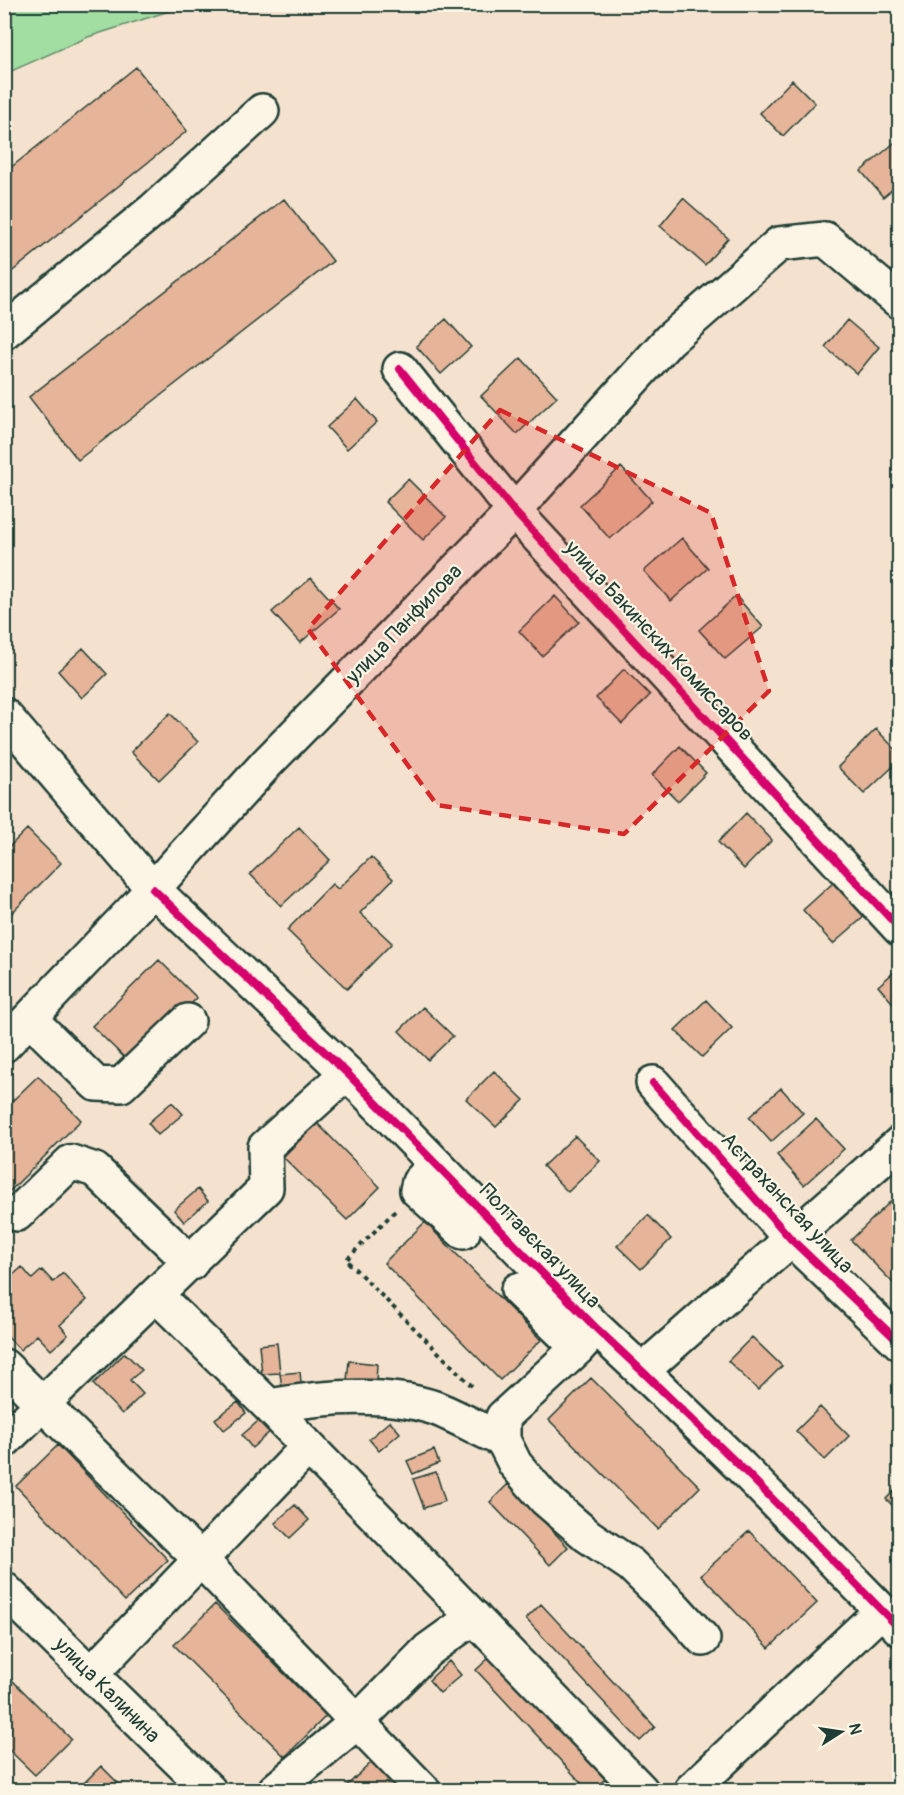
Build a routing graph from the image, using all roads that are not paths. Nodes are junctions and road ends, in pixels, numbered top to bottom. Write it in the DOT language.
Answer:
graph roads {
  1 [pos="262,111"];
  2 [pos="900,302"];
  3 [pos="4,332"];
  4 [pos="400,369"];
  5 [pos="514,511"];
  6 [pos="4,715"];
  7 [pos="153,889"];
  8 [pos="900,929"];
  9 [pos="30,1019"];
  10 [pos="188,1021"];
  11 [pos="4,1045"];
  12 [pos="347,1073"];
  13 [pos="653,1083"];
  14 [pos="900,1143"];
  15 [pos="426,1177"];
  16 [pos="17,1214"];
  17 [pos="463,1232"];
  18 [pos="791,1239"];
  19 [pos="190,1263"];
  20 [pos="518,1290"];
  21 [pos="157,1296"];
  22 [pos="587,1338"];
  23 [pos="900,1343"];
  24 [pos="4,1366"];
  25 [pos="642,1371"];
  26 [pos="42,1404"];
  27 [pos="269,1406"];
  28 [pos="503,1429"];
  29 [pos="4,1441"];
  30 [pos="308,1447"];
  31 [pos="200,1559"];
  32 [pos="4,1589"];
  33 [pos="474,1617"];
  34 [pos="890,1620"];
  35 [pos="703,1639"];
  36 [pos="91,1674"];
  37 [pos="357,1722"];
  38 [pos="209,1791"];
  39 [pos="275,1791"];
  40 [pos="423,1791"];
  41 [pos="642,1791"];
  42 [pos="691,1791"];
  1 -- 3 [label="street"];
  2 -- 5 [label="street, улица Панфилова"];
  4 -- 5 [label="street, улица Бакинских Комиссаров"];
  5 -- 7 [label="street, улица Панфилова"];
  5 -- 8 [label="street, улица Бакинских Комиссаров"];
  6 -- 7 [label="street, Полтавская улица"];
  7 -- 9 [label="street, улица Панфилова"];
  7 -- 12 [label="street, Полтавская улица"];
  9 -- 10 [label="street"];
  9 -- 11 [label="street, улица Панфилова"];
  12 -- 15 [label="street, Полтавская улица"];
  12 -- 19 [label="street"];
  13 -- 18 [label="street, Астраханская улица"];
  14 -- 18 [label="street"];
  15 -- 17 [label="street"];
  15 -- 22 [label="street, Полтавская улица"];
  16 -- 19 [label="street"];
  18 -- 23 [label="street, Астраханская улица"];
  18 -- 25 [label="street"];
  19 -- 21 [label="street"];
  20 -- 22 [label="street"];
  21 -- 26 [label="street"];
  21 -- 27 [label="street"];
  22 -- 25 [label="street, Полтавская улица"];
  22 -- 28 [label="street"];
  24 -- 26 [label="street"];
  25 -- 34 [label="street, Полтавская улица"];
  26 -- 29 [label="street"];
  26 -- 31 [label="street"];
  27 -- 28 [label="street"];
  27 -- 30 [label="street"];
  28 -- 35 [label="street"];
  30 -- 31 [label="street"];
  30 -- 33 [label="street"];
  31 -- 36 [label="street"];
  31 -- 37 [label="street"];
  32 -- 36 [label="street, улица Калинина"];
  33 -- 37 [label="street"];
  33 -- 41 [label="street"];
  34 -- 42 [label="street"];
  36 -- 38 [label="street, улица Калинина"];
  37 -- 39 [label="street"];
  37 -- 40 [label="street"];
}
